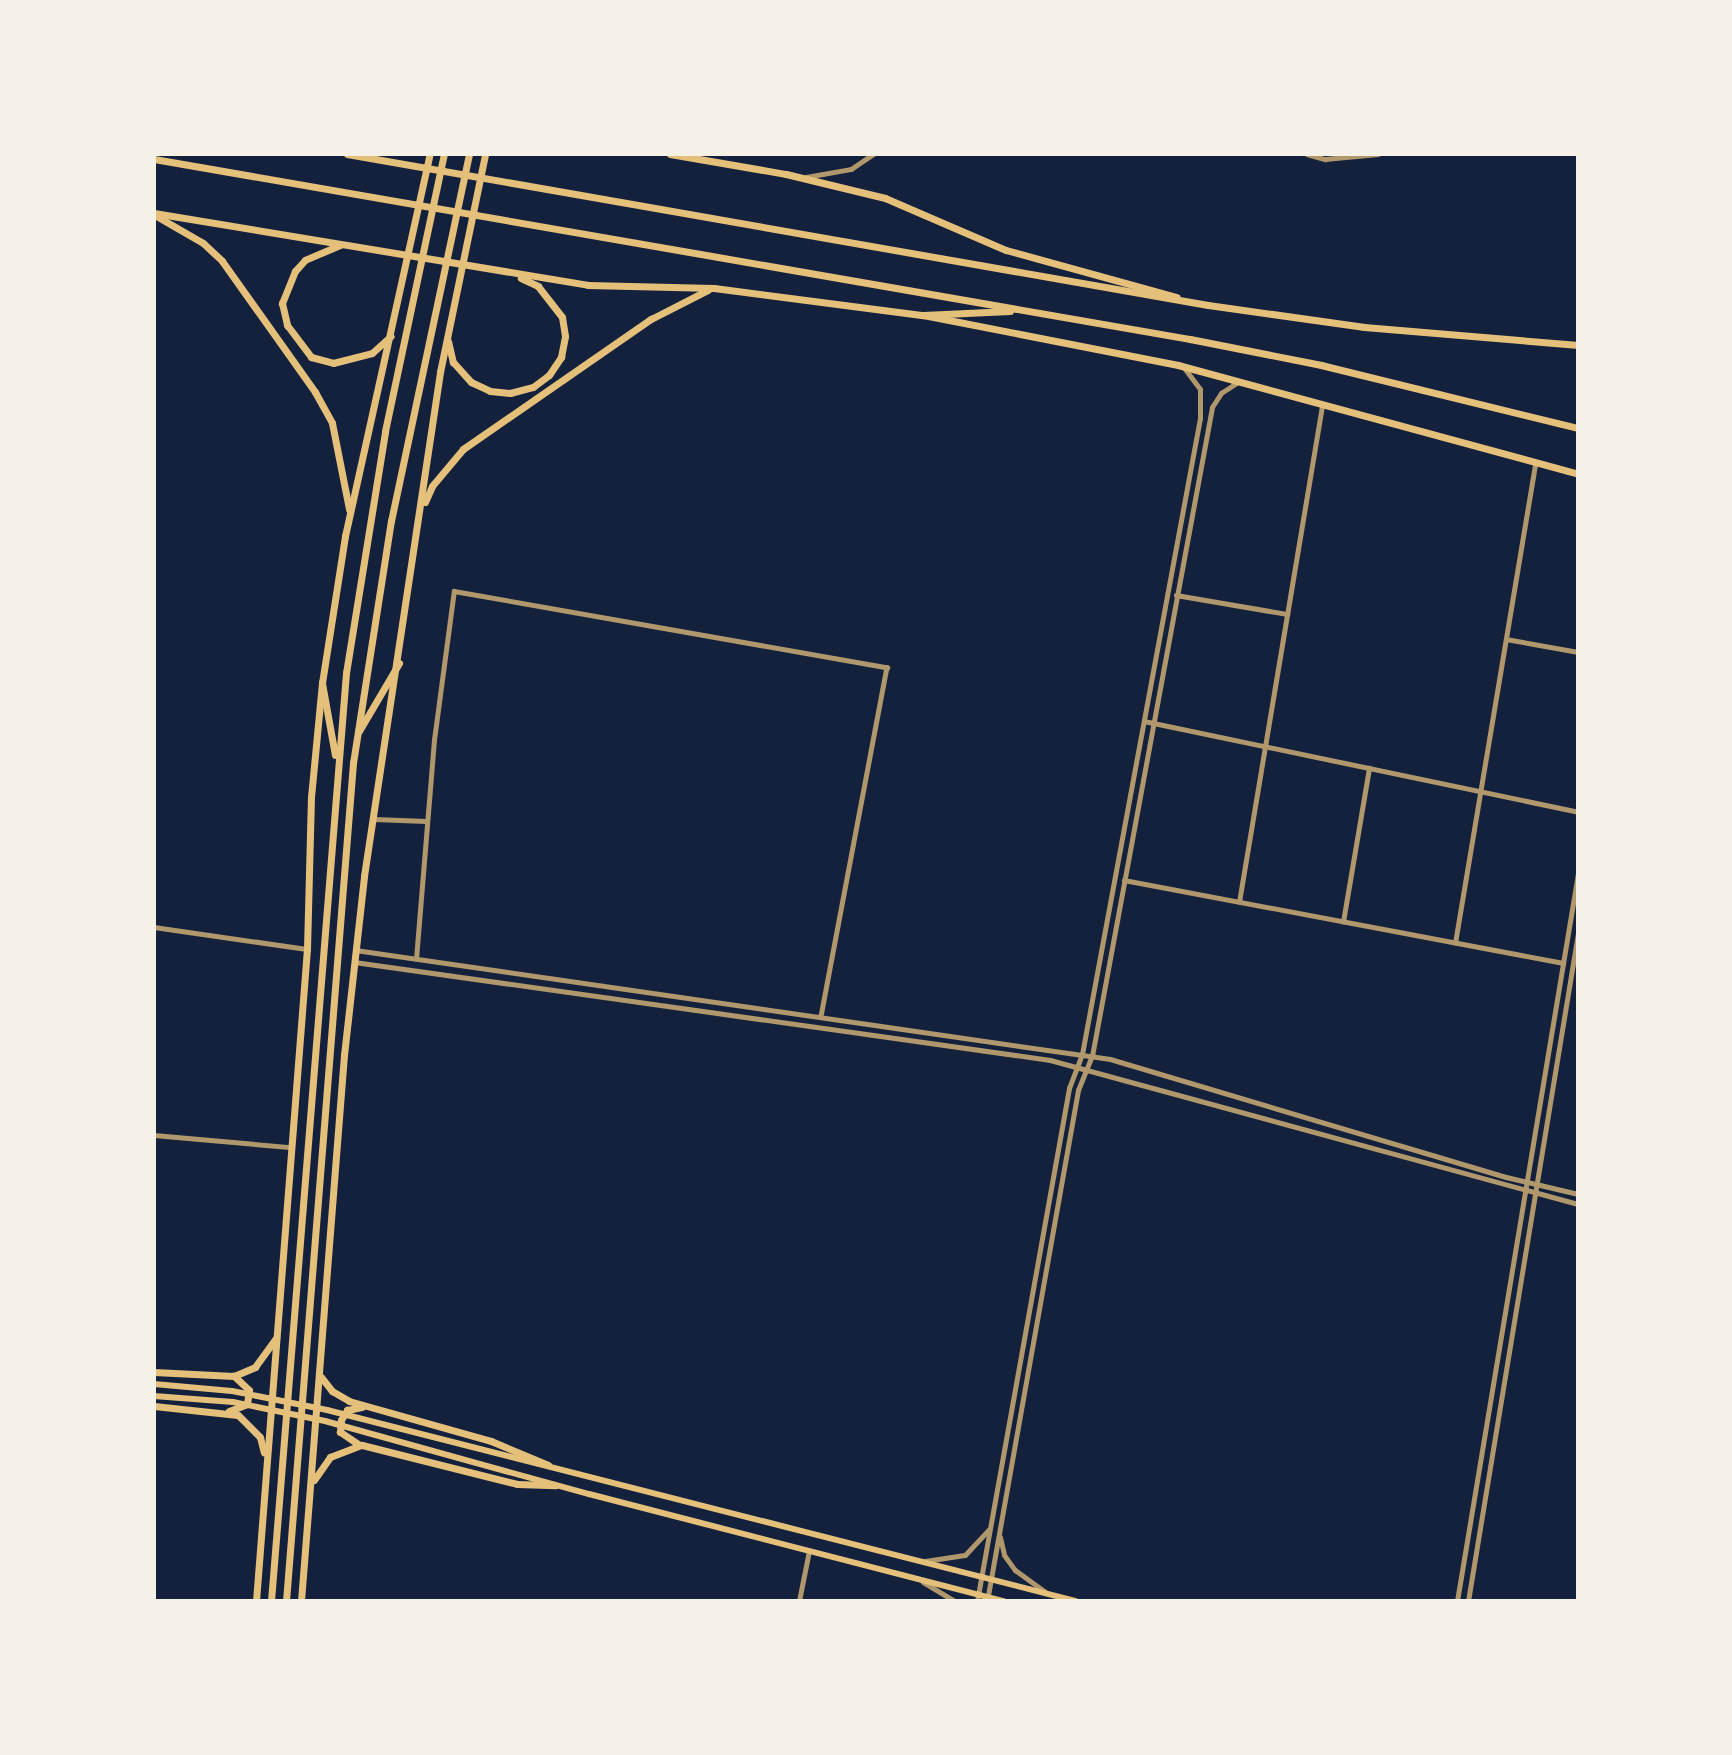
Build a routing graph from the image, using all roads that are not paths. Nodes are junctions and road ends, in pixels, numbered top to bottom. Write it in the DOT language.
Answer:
graph roads {
  1 [pos="348,154"];
  2 [pos="430,154"];
  3 [pos="444,154"];
  4 [pos="469,154"];
  5 [pos="485,154"];
  6 [pos="670,154"];
  7 [pos="873,154"];
  8 [pos="1307,154"];
  9 [pos="1378,154"];
  10 [pos="697,157"];
  11 [pos="154,159"];
  12 [pos="798,177"];
  13 [pos="154,214"];
  14 [pos="343,244"];
  15 [pos="511,274"];
  16 [pos="713,288"];
  17 [pos="1208,305"];
  18 [pos="1024,311"];
  19 [pos="923,315"];
  20 [pos="391,335"];
  21 [pos="447,337"];
  22 [pos="1578,345"];
  23 [pos="1178,365"];
  24 [pos="1238,382"];
  25 [pos="1322,406"];
  26 [pos="1578,428"];
  27 [pos="1535,464"];
  28 [pos="1578,474"];
  29 [pos="421,513"];
  30 [pos="349,514"];
  31 [pos="1177,595"];
  32 [pos="1287,614"];
  33 [pos="1506,639"];
  34 [pos="1578,652"];
  35 [pos="399,663"];
  36 [pos="322,683"];
  37 [pos="1144,721"];
  38 [pos="1152,723"];
  39 [pos="357,734"];
  40 [pos="1265,747"];
  41 [pos="336,764"];
  42 [pos="1369,768"];
  43 [pos="1480,792"];
  44 [pos="1578,812"];
  45 [pos="374,819"];
  46 [pos="426,821"];
  47 [pos="1578,873"];
  48 [pos="1123,880"];
  49 [pos="1239,902"];
  50 [pos="1343,922"];
  51 [pos="154,927"];
  52 [pos="1578,933"];
  53 [pos="1455,943"];
  54 [pos="307,949"];
  55 [pos="355,950"];
  56 [pos="415,959"];
  57 [pos="354,962"];
  58 [pos="1563,963"];
  59 [pos="1575,965"];
  60 [pos="821,1015"];
  61 [pos="1083,1054"];
  62 [pos="1092,1056"];
  63 [pos="1077,1066"];
  64 [pos="1087,1068"];
  65 [pos="154,1135"];
  66 [pos="289,1147"];
  67 [pos="1526,1182"];
  68 [pos="1537,1184"];
  69 [pos="1525,1191"];
  70 [pos="1536,1194"];
  71 [pos="1578,1194"];
  72 [pos="1578,1204"];
  73 [pos="278,1334"];
  74 [pos="154,1372"];
  75 [pos="234,1376"];
  76 [pos="321,1377"];
  77 [pos="154,1384"];
  78 [pos="154,1396"];
  79 [pos="154,1406"];
  80 [pos="369,1407"];
  81 [pos="220,1412"];
  82 [pos="362,1445"];
  83 [pos="266,1459"];
  84 [pos="548,1465"];
  85 [pos="312,1484"];
  86 [pos="555,1485"];
  87 [pos="991,1526"];
  88 [pos="1000,1527"];
  89 [pos="809,1551"];
  90 [pos="924,1561"];
  91 [pos="982,1576"];
  92 [pos="990,1578"];
  93 [pos="917,1579"];
  94 [pos="1048,1594"];
  95 [pos="978,1598"];
  96 [pos="987,1599"];
  97 [pos="256,1601"];
  98 [pos="271,1601"];
  99 [pos="286,1601"];
  100 [pos="302,1601"];
  101 [pos="799,1601"];
  102 [pos="955,1601"];
  103 [pos="1004,1601"];
  104 [pos="1076,1601"];
  105 [pos="1457,1601"];
  106 [pos="1468,1601"];
  1 -- 17 [label="main road"];
  2 -- 20 [label="main road"];
  3 -- 41 [label="main road"];
  4 -- 39 [label="main road"];
  5 -- 21 [label="main road"];
  6 -- 10 [label="main road"];
  7 -- 12 [label="street"];
  8 -- 9 [label="street"];
  10 -- 12 [label="main road"];
  11 -- 18 [label="main road"];
  12 -- 17 [label="main road"];
  13 -- 14 [label="main road"];
  13 -- 30 [label="main road"];
  14 -- 15 [label="main road"];
  14 -- 20 [label="main road"];
  15 -- 16 [label="main road"];
  15 -- 21 [label="main road"];
  16 -- 19 [label="main road"];
  16 -- 29 [label="main road"];
  17 -- 22 [label="main road"];
  18 -- 19 [label="main road"];
  18 -- 26 [label="main road"];
  19 -- 23 [label="main road"];
  20 -- 30 [label="main road"];
  21 -- 29 [label="main road"];
  23 -- 24 [label="main road"];
  23 -- 37 [label="street"];
  24 -- 25 [label="main road"];
  24 -- 31 [label="street"];
  25 -- 27 [label="main road"];
  25 -- 32 [label="street"];
  27 -- 28 [label="main road"];
  27 -- 33 [label="street"];
  29 -- 35 [label="main road"];
  30 -- 36 [label="main road"];
  31 -- 32 [label="street"];
  31 -- 38 [label="street"];
  32 -- 40 [label="street"];
  33 -- 34 [label="street"];
  33 -- 43 [label="street"];
  35 -- 39 [label="main road"];
  35 -- 45 [label="main road"];
  36 -- 41 [label="main road"];
  36 -- 54 [label="main road"];
  37 -- 38 [label="street"];
  37 -- 61 [label="street"];
  38 -- 40 [label="street"];
  38 -- 48 [label="street"];
  39 -- 99 [label="main road"];
  40 -- 42 [label="street"];
  40 -- 49 [label="street"];
  41 -- 98 [label="main road"];
  42 -- 43 [label="street"];
  42 -- 50 [label="street"];
  43 -- 44 [label="street"];
  43 -- 53 [label="street"];
  45 -- 46 [label="street"];
  45 -- 55 [label="main road"];
  46 -- 56 [label="street"];
  46 -- 60 [label="street"];
  47 -- 58 [label="street"];
  48 -- 49 [label="street"];
  48 -- 62 [label="street"];
  49 -- 50 [label="street"];
  50 -- 53 [label="street"];
  51 -- 54 [label="street"];
  52 -- 59 [label="street"];
  53 -- 58 [label="street"];
  54 -- 66 [label="main road"];
  55 -- 56 [label="street"];
  55 -- 57 [label="main road"];
  56 -- 60 [label="street"];
  57 -- 63 [label="street"];
  57 -- 76 [label="main road"];
  58 -- 67 [label="street"];
  59 -- 68 [label="street"];
  60 -- 61 [label="street"];
  61 -- 62 [label="street"];
  61 -- 63 [label="street"];
  62 -- 64 [label="street"];
  62 -- 67 [label="street"];
  63 -- 64 [label="street"];
  63 -- 87 [label="street"];
  64 -- 69 [label="street"];
  64 -- 88 [label="street"];
  65 -- 66 [label="street"];
  66 -- 73 [label="main road"];
  67 -- 68 [label="street"];
  67 -- 69 [label="street"];
  68 -- 70 [label="street"];
  68 -- 71 [label="street"];
  69 -- 70 [label="street"];
  69 -- 105 [label="street"];
  70 -- 72 [label="street"];
  70 -- 106 [label="street"];
  73 -- 75 [label="main road"];
  73 -- 83 [label="main road"];
  74 -- 75 [label="main road"];
  75 -- 81 [label="main road"];
  76 -- 80 [label="main road"];
  76 -- 85 [label="main road"];
  77 -- 84 [label="main road"];
  78 -- 86 [label="main road"];
  79 -- 81 [label="main road"];
  80 -- 82 [label="main road"];
  80 -- 84 [label="main road"];
  81 -- 83 [label="main road"];
  82 -- 85 [label="main road"];
  82 -- 86 [label="main road"];
  83 -- 97 [label="main road"];
  84 -- 90 [label="main road"];
  85 -- 100 [label="main road"];
  86 -- 89 [label="main road"];
  87 -- 90 [label="street"];
  87 -- 91 [label="street"];
  88 -- 92 [label="street"];
  88 -- 94 [label="street"];
  89 -- 93 [label="main road"];
  89 -- 101 [label="street"];
  90 -- 91 [label="main road"];
  91 -- 92 [label="main road"];
  91 -- 95 [label="street"];
  92 -- 94 [label="main road"];
  92 -- 96 [label="street"];
  93 -- 95 [label="main road"];
  93 -- 102 [label="street"];
  94 -- 104 [label="main road"];
  95 -- 96 [label="main road"];
  96 -- 103 [label="main road"];
}
